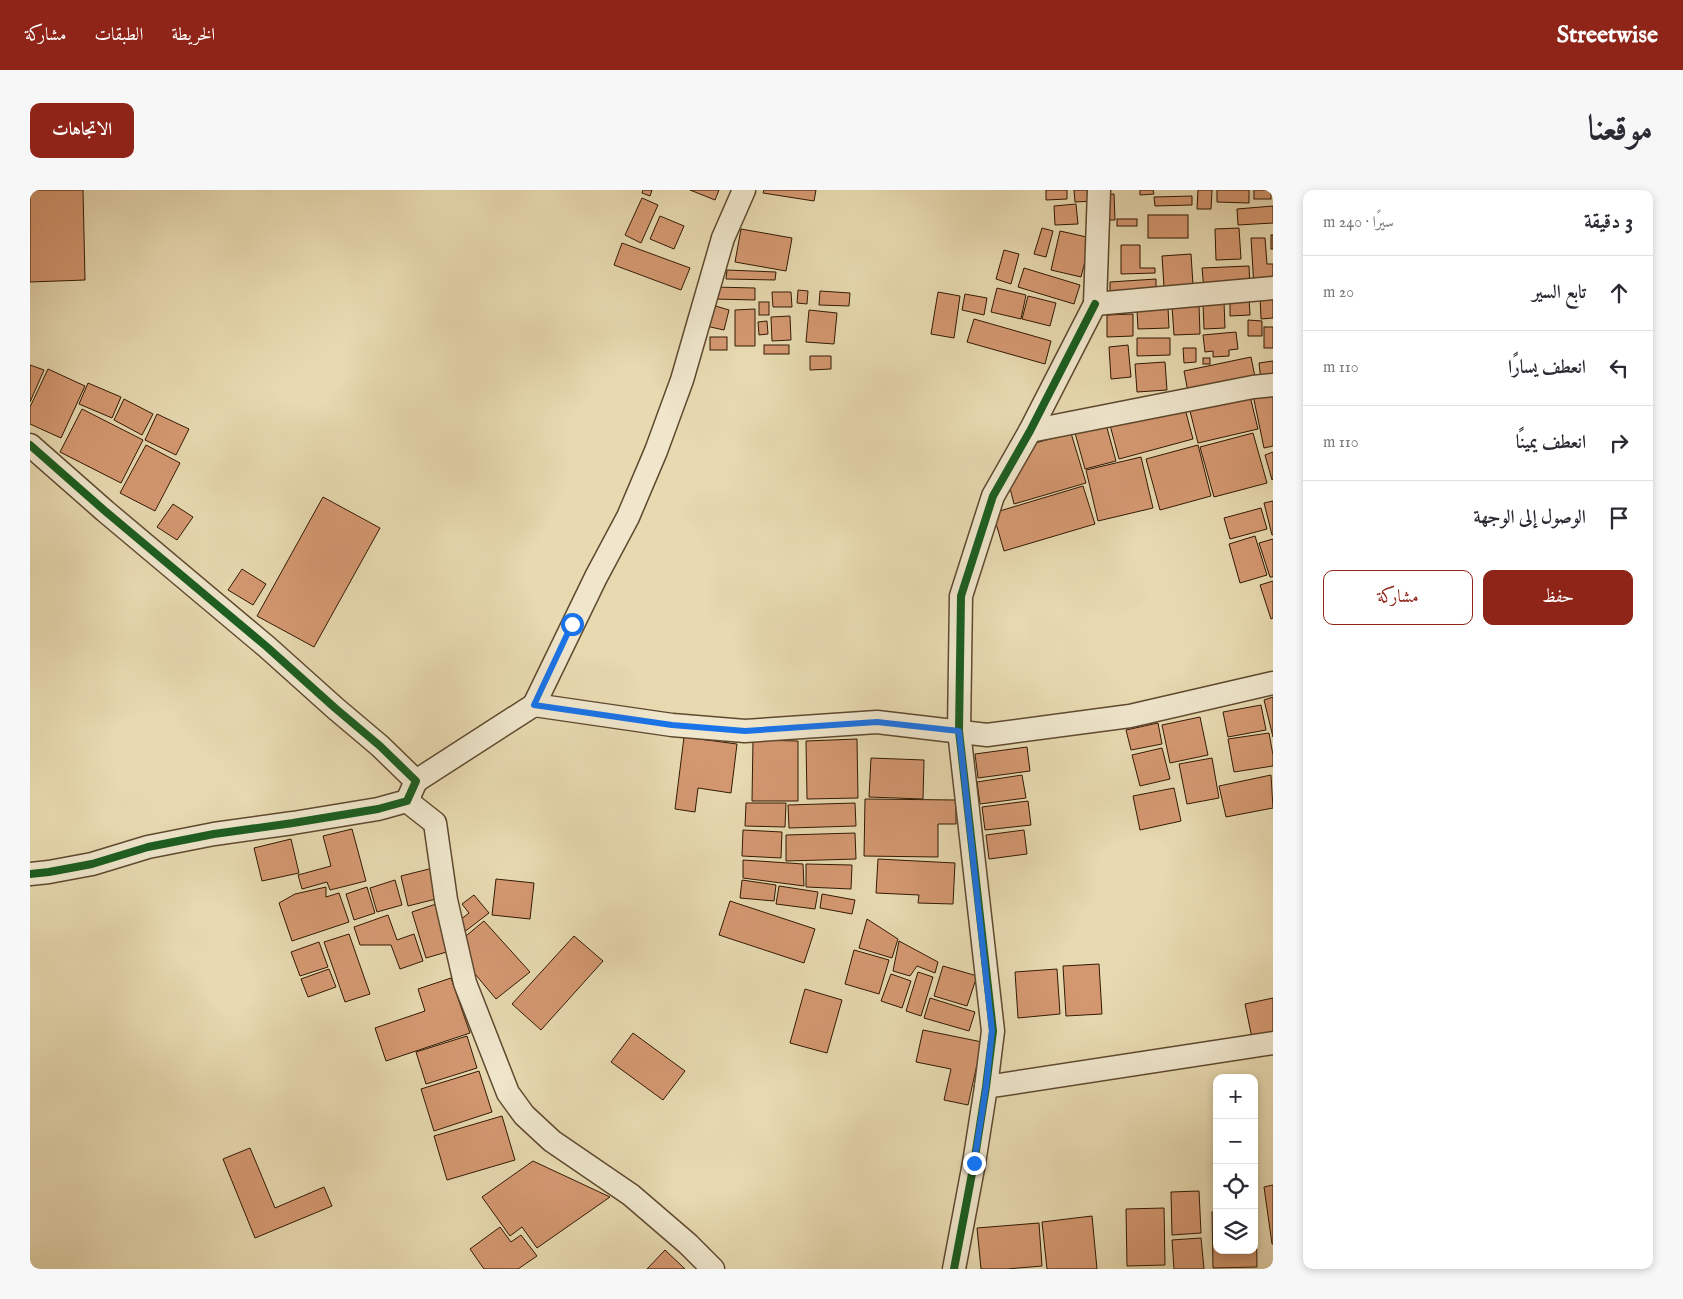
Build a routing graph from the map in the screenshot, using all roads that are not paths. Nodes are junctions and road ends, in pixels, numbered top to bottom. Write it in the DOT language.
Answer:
graph roads {
  1 [pos="744,190"];
  2 [pos="1099,190"];
  3 [pos="1273,288"];
  4 [pos="1095,304"];
  5 [pos="1273,385"];
  6 [pos="1030,431"];
  7 [pos="30,445"];
  8 [pos="1273,684"];
  9 [pos="534,705"];
  10 [pos="959,731"];
  11 [pos="416,781"];
  12 [pos="406,800"];
  13 [pos="30,874"];
  14 [pos="1273,1043"];
  15 [pos="986,1087"];
  16 [pos="713,1269"];
  17 [pos="954,1269"];
  1 -- 9 [label="street"];
  2 -- 4 [label="street"];
  3 -- 4 [label="street"];
  4 -- 6 [label="street"];
  5 -- 6 [label="street"];
  6 -- 10 [label="street"];
  7 -- 11 [label="street"];
  8 -- 10 [label="street"];
  9 -- 10 [label="street"];
  9 -- 11 [label="street"];
  10 -- 15 [label="street"];
  11 -- 12 [label="street"];
  12 -- 13 [label="street"];
  12 -- 16 [label="street"];
  14 -- 15 [label="street"];
  15 -- 17 [label="street"];
}
